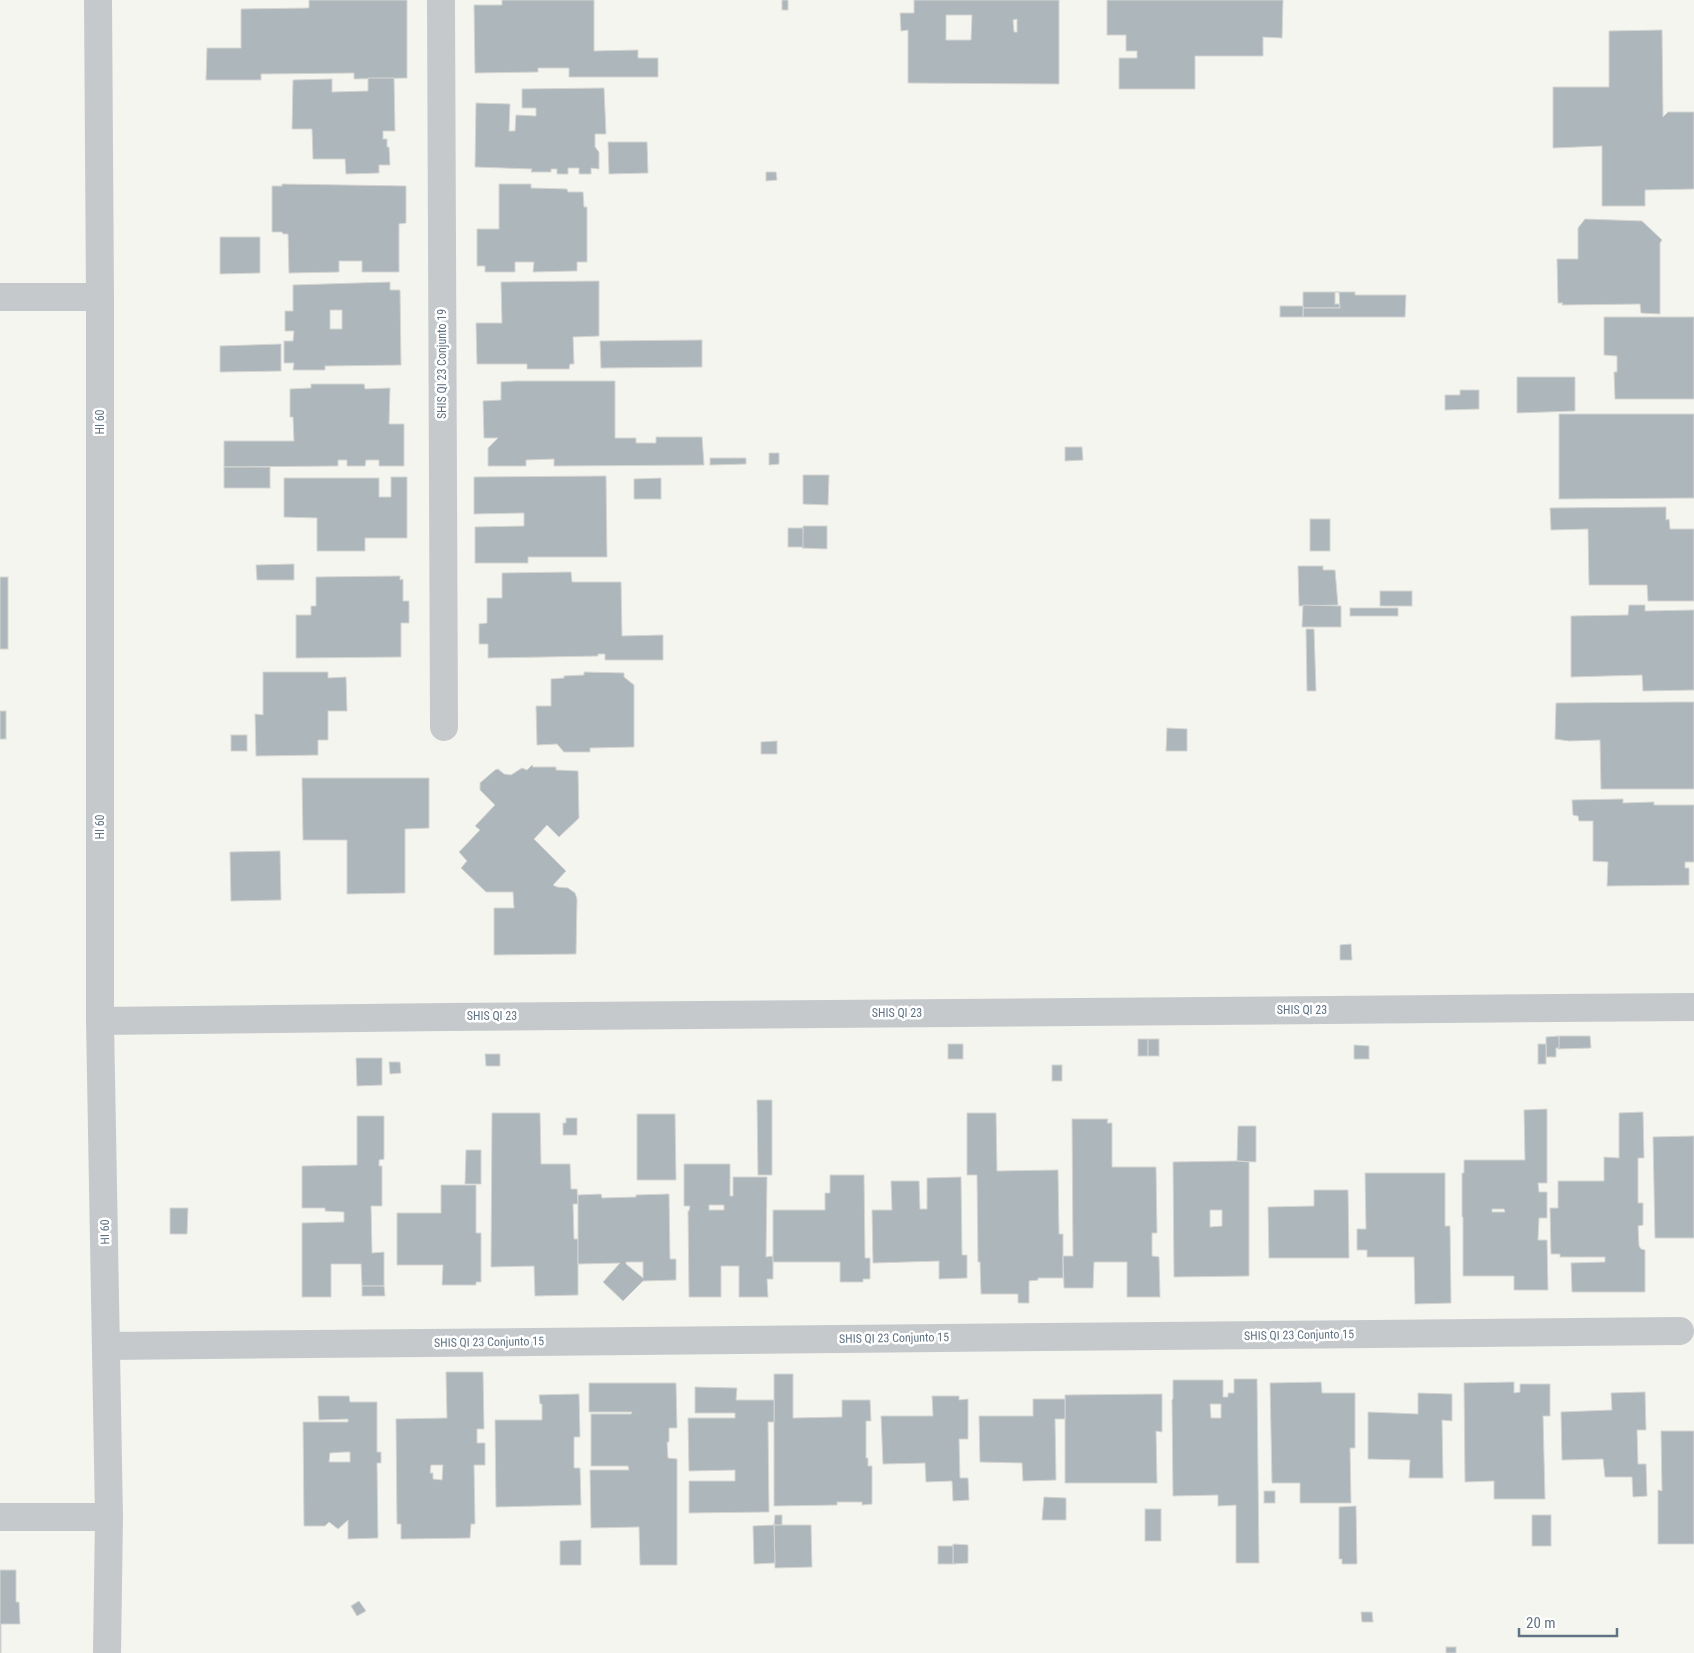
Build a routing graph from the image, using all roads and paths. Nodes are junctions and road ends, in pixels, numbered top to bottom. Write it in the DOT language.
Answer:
graph roads {
  1 [pos="98,0"];
  2 [pos="441,0"];
  3 [pos="0,297"];
  4 [pos="100,297"];
  5 [pos="444,727"];
  6 [pos="1694,1008"];
  7 [pos="100,1021"];
  8 [pos="1680,1331"];
  9 [pos="107,1346"];
  10 [pos="0,1517"];
  11 [pos="109,1517"];
  12 [pos="107,1653"];
  1 -- 4 [label="street, HI 60"];
  2 -- 5 [label="street, SHIS QI 23 Conjunto 19"];
  3 -- 4 [label="street"];
  4 -- 7 [label="street, HI 60"];
  6 -- 7 [label="street, SHIS QI 23"];
  7 -- 9 [label="street, HI 60"];
  8 -- 9 [label="street, SHIS QI 23 Conjunto 15"];
  9 -- 11 [label="street, HI 60"];
  10 -- 11 [label="street"];
  11 -- 12 [label="street, HI 60"];
}
